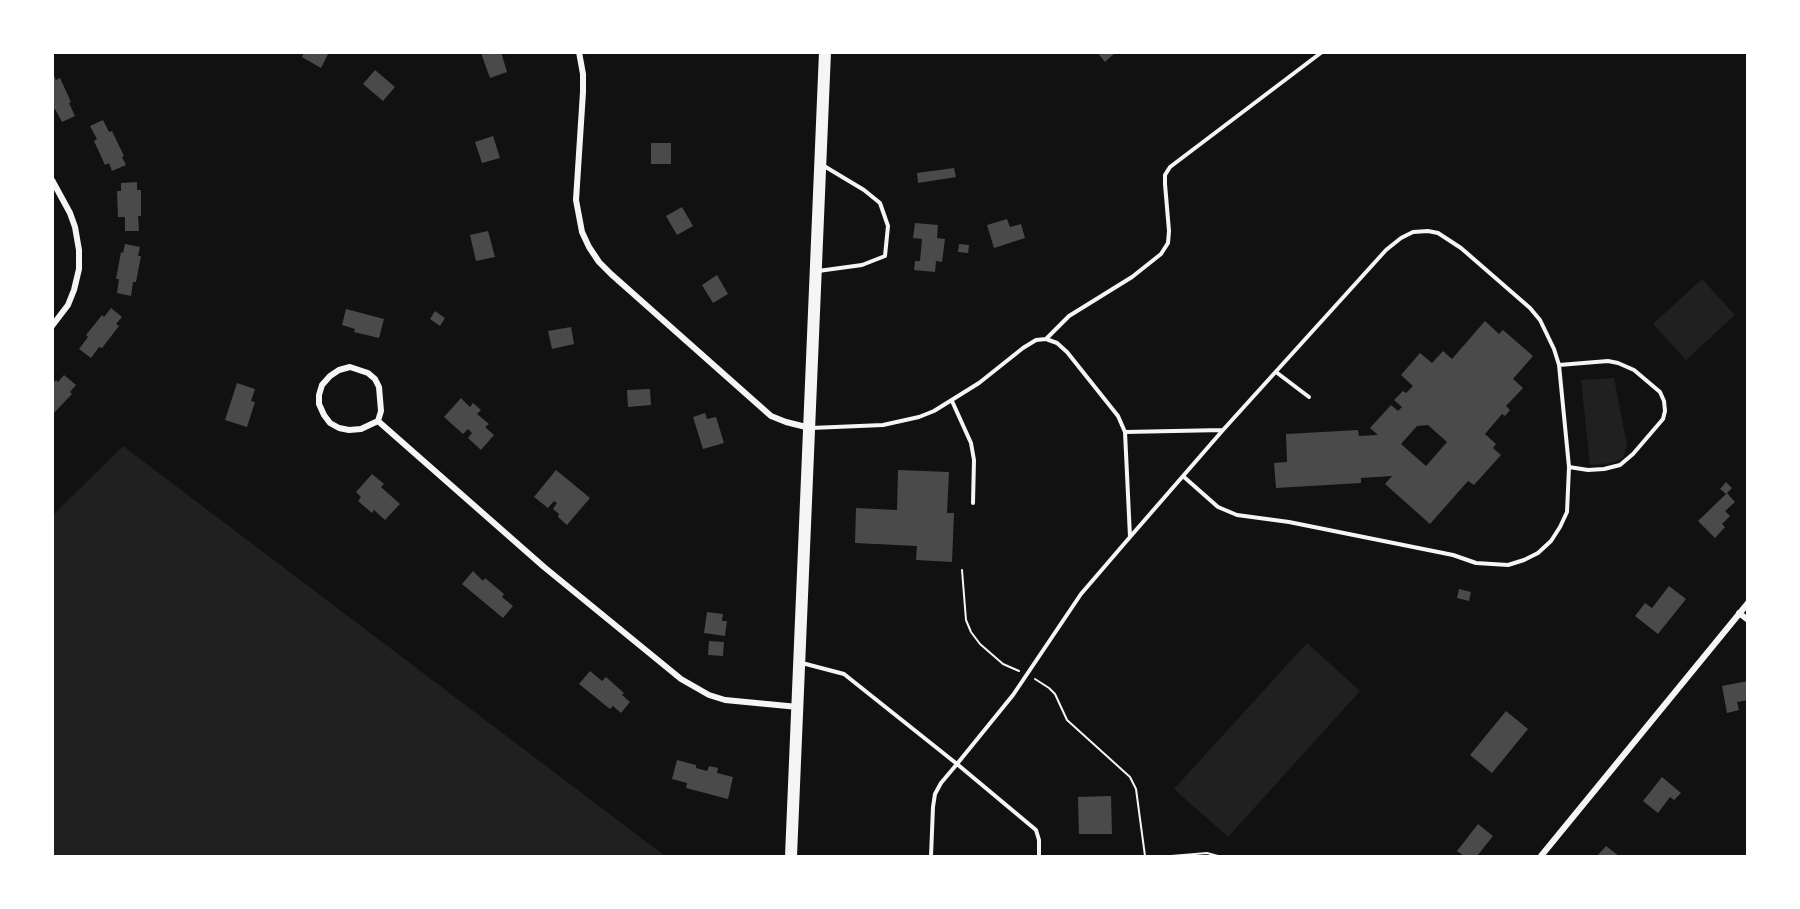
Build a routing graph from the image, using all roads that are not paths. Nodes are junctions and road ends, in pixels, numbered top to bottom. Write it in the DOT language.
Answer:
graph roads {
  1 [pos="579,52"];
  2 [pos="825,52"];
  3 [pos="1322,52"];
  4 [pos="821,164"];
  5 [pos="52,180"];
  6 [pos="816,271"];
  7 [pos="52,326"];
  8 [pos="1046,339"];
  9 [pos="1559,365"];
  10 [pos="1276,372"];
  11 [pos="1309,397"];
  12 [pos="952,401"];
  13 [pos="378,421"];
  14 [pos="810,428"];
  15 [pos="1223,430"];
  16 [pos="1125,432"];
  17 [pos="1569,467"];
  18 [pos="1184,477"];
  19 [pos="974,503"];
  20 [pos="1130,537"];
  21 [pos="1748,603"];
  22 [pos="1739,613"];
  23 [pos="1748,620"];
  24 [pos="801,662"];
  25 [pos="799,707"];
  26 [pos="957,764"];
  27 [pos="791,856"];
  28 [pos="931,856"];
  29 [pos="1039,856"];
  30 [pos="1541,856"];
  1 -- 14 [label="street"];
  2 -- 4 [label="main road"];
  3 -- 8 [label="lane"];
  4 -- 6 [label="main road"];
  4 -- 6 [label="lane"];
  5 -- 7 [label="street"];
  6 -- 14 [label="main road"];
  8 -- 12 [label="lane"];
  8 -- 16 [label="lane"];
  9 -- 10 [label="lane"];
  9 -- 17 [label="lane"];
  9 -- 17 [label="lane"];
  10 -- 11 [label="lane"];
  10 -- 15 [label="lane"];
  12 -- 14 [label="lane"];
  12 -- 19 [label="lane"];
  13 -- 13 [label="street"];
  13 -- 25 [label="street"];
  14 -- 24 [label="main road"];
  15 -- 16 [label="lane"];
  15 -- 18 [label="lane"];
  16 -- 20 [label="lane"];
  17 -- 18 [label="lane"];
  18 -- 20 [label="lane"];
  20 -- 26 [label="lane"];
  21 -- 22 [label="street"];
  22 -- 23 [label="street"];
  22 -- 30 [label="street"];
  24 -- 25 [label="main road"];
  24 -- 26 [label="lane"];
  25 -- 27 [label="main road"];
  26 -- 28 [label="lane"];
  26 -- 29 [label="lane"];
}
